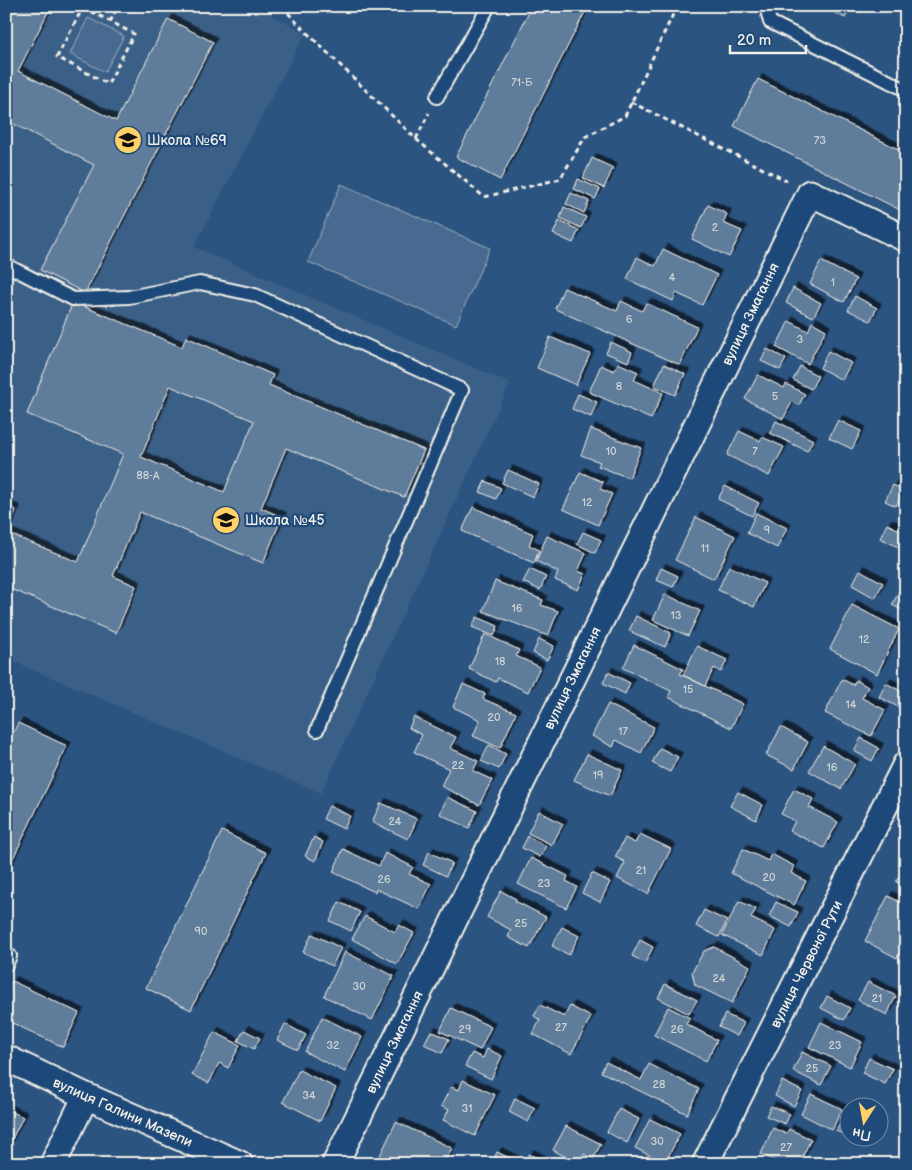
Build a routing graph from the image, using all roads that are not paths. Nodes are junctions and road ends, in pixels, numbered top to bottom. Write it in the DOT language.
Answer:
graph roads {
  1 [pos="489,6"];
  2 [pos="766,6"];
  3 [pos="906,90"];
  4 [pos="436,96"];
  5 [pos="906,239"];
  6 [pos="6,265"];
  7 [pos="317,730"];
  8 [pos="906,764"];
  9 [pos="6,954"];
  10 [pos="6,965"];
  11 [pos="6,1058"];
  12 [pos="86,1096"];
  13 [pos="53,1164"];
  14 [pos="240,1164"];
  15 [pos="335,1164"];
  16 [pos="705,1164"];
  1 -- 4 [label="lane"];
  2 -- 3 [label="lane"];
  5 -- 15 [label="street, вулиця Змагання"];
  6 -- 7 [label="lane"];
  8 -- 16 [label="street, вулиця Червоної Рути"];
  9 -- 10 [label="lane"];
  11 -- 12 [label="street, вулиця Галини Мазепи"];
  12 -- 13 [label="street"];
  12 -- 14 [label="street, вулиця Галини Мазепи"];
}
